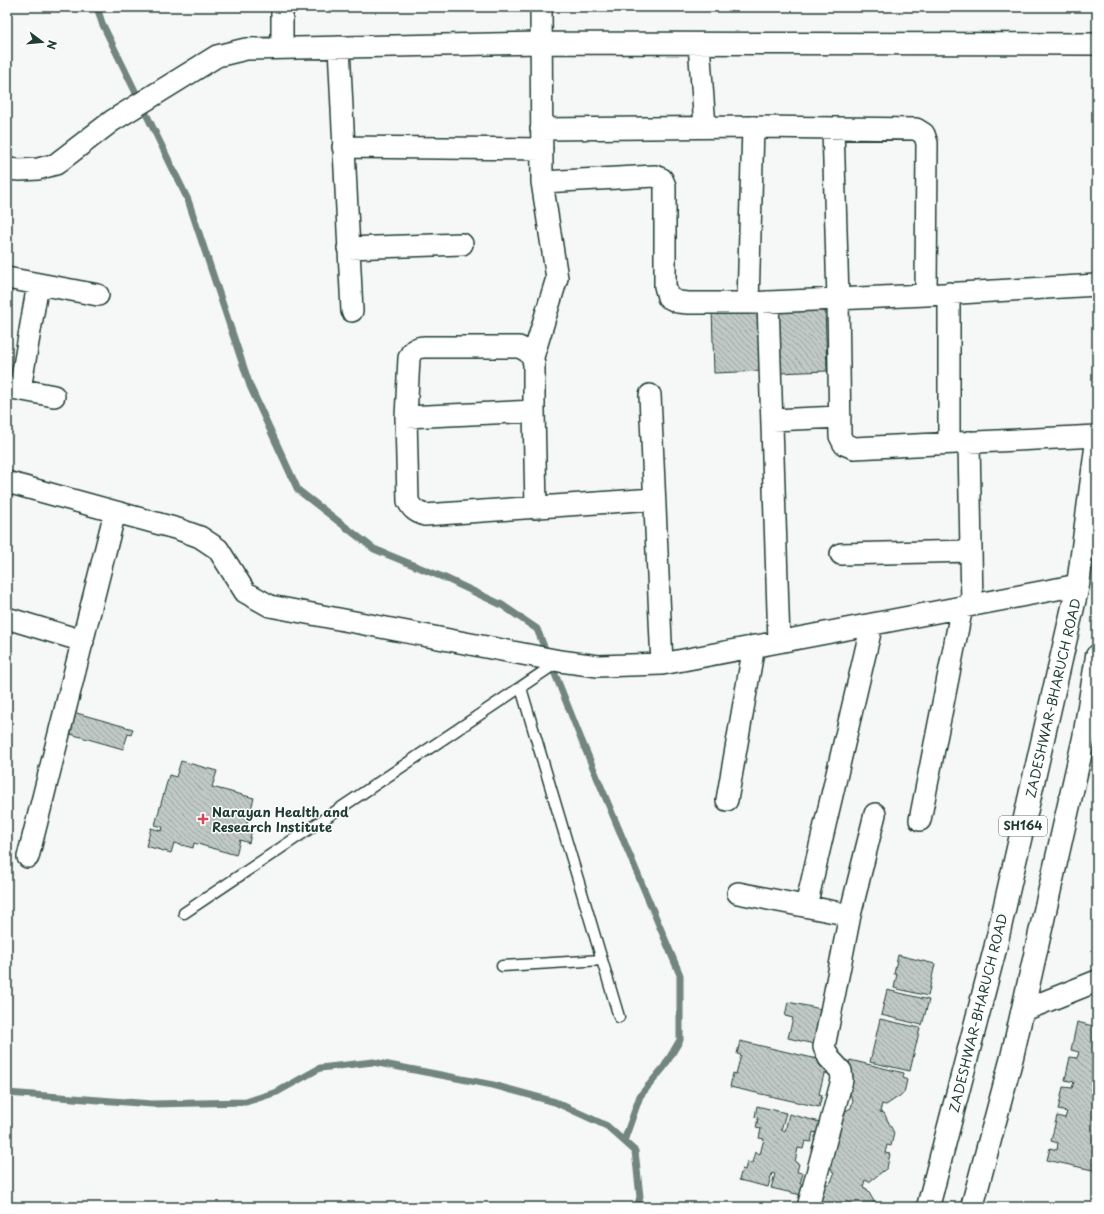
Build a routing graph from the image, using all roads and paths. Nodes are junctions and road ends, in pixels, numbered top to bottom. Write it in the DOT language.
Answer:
graph roads {
  1 [pos="282,7"];
  2 [pos="541,7"];
  3 [pos="540,43"];
  4 [pos="700,44"];
  5 [pos="1097,44"];
  6 [pos="339,47"];
  7 [pos="282,48"];
  8 [pos="753,127"];
  9 [pos="705,128"];
  10 [pos="833,128"];
  11 [pos="542,139"];
  12 [pos="343,147"];
  13 [pos="7,169"];
  14 [pos="542,182"];
  15 [pos="462,244"];
  16 [pos="348,248"];
  17 [pos="7,278"];
  18 [pos="38,284"];
  19 [pos="1097,285"];
  20 [pos="949,293"];
  21 [pos="98,295"];
  22 [pos="926,295"];
  23 [pos="838,299"];
  24 [pos="758,302"];
  25 [pos="352,311"];
  26 [pos="532,356"];
  27 [pos="13,388"];
  28 [pos="650,395"];
  29 [pos="54,396"];
  30 [pos="534,410"];
  31 [pos="406,417"];
  32 [pos="840,417"];
  33 [pos="772,420"];
  34 [pos="1097,436"];
  35 [pos="1097,441"];
  36 [pos="970,442"];
  37 [pos="949,444"];
  38 [pos="7,482"];
  39 [pos="654,499"];
  40 [pos="536,508"];
  41 [pos="115,512"];
  42 [pos="971,551"];
  43 [pos="841,554"];
  44 [pos="1078,585"];
  45 [pos="967,606"];
  46 [pos="7,620"];
  47 [pos="872,624"];
  48 [pos="83,641"];
  49 [pos="779,642"];
  50 [pos="754,646"];
  51 [pos="1097,656"];
  52 [pos="560,661"];
  53 [pos="662,664"];
  54 [pos="521,688"];
  55 [pos="727,800"];
  56 [pos="875,814"];
  57 [pos="920,820"];
  58 [pos="28,857"];
  59 [pos="738,893"];
  60 [pos="806,906"];
  61 [pos="184,913"];
  62 [pos="850,915"];
  63 [pos="602,960"];
  64 [pos="502,966"];
  65 [pos="1097,981"];
  66 [pos="1022,1011"];
  67 [pos="619,1017"];
  68 [pos="808,1207"];
  69 [pos="928,1207"];
  70 [pos="972,1207"];
  1 -- 7 [label="street"];
  2 -- 3 [label="street"];
  3 -- 4 [label="street"];
  3 -- 6 [label="street"];
  3 -- 11 [label="street"];
  4 -- 5 [label="street"];
  4 -- 9 [label="street"];
  6 -- 7 [label="street"];
  6 -- 12 [label="street"];
  7 -- 13 [label="street"];
  8 -- 9 [label="street"];
  8 -- 10 [label="street"];
  8 -- 24 [label="street"];
  9 -- 11 [label="street"];
  10 -- 22 [label="street"];
  10 -- 23 [label="street"];
  11 -- 12 [label="street"];
  11 -- 14 [label="street"];
  12 -- 16 [label="street"];
  14 -- 24 [label="street"];
  14 -- 26 [label="street"];
  15 -- 16 [label="street"];
  16 -- 25 [label="street"];
  17 -- 18 [label="street"];
  18 -- 21 [label="street"];
  18 -- 27 [label="street"];
  19 -- 20 [label="street"];
  20 -- 22 [label="street"];
  20 -- 37 [label="street"];
  22 -- 23 [label="street"];
  23 -- 24 [label="street"];
  23 -- 32 [label="street"];
  24 -- 33 [label="street"];
  26 -- 30 [label="street"];
  26 -- 31 [label="street"];
  27 -- 29 [label="street"];
  28 -- 39 [label="street"];
  30 -- 31 [label="street"];
  30 -- 40 [label="street"];
  31 -- 40 [label="street"];
  32 -- 33 [label="street"];
  32 -- 37 [label="street"];
  33 -- 49 [label="street"];
  34 -- 36 [label="street"];
  35 -- 44 [label="main road, ZADESHWAR-BHARUCH ROAD / SH164"];
  36 -- 37 [label="street"];
  36 -- 42 [label="street"];
  38 -- 41 [label="street"];
  39 -- 40 [label="street"];
  39 -- 53 [label="street"];
  41 -- 48 [label="street"];
  41 -- 52 [label="street"];
  42 -- 43 [label="street"];
  42 -- 45 [label="street"];
  44 -- 45 [label="street"];
  44 -- 69 [label="main road, ZADESHWAR-BHARUCH ROAD / SH164"];
  45 -- 47 [label="street"];
  45 -- 57 [label="street"];
  46 -- 48 [label="street"];
  47 -- 49 [label="street"];
  47 -- 60 [label="street"];
  48 -- 58 [label="street"];
  49 -- 50 [label="street"];
  50 -- 53 [label="street"];
  50 -- 55 [label="street"];
  51 -- 66 [label="main road, SH164"];
  52 -- 53 [label="street"];
  52 -- 54 [label="lane"];
  54 -- 61 [label="lane"];
  54 -- 63 [label="lane"];
  56 -- 62 [label="street"];
  59 -- 60 [label="street"];
  60 -- 62 [label="street"];
  62 -- 68 [label="street"];
  63 -- 64 [label="lane"];
  63 -- 67 [label="lane"];
  65 -- 66 [label="street"];
  66 -- 70 [label="main road, SH164"];
}
